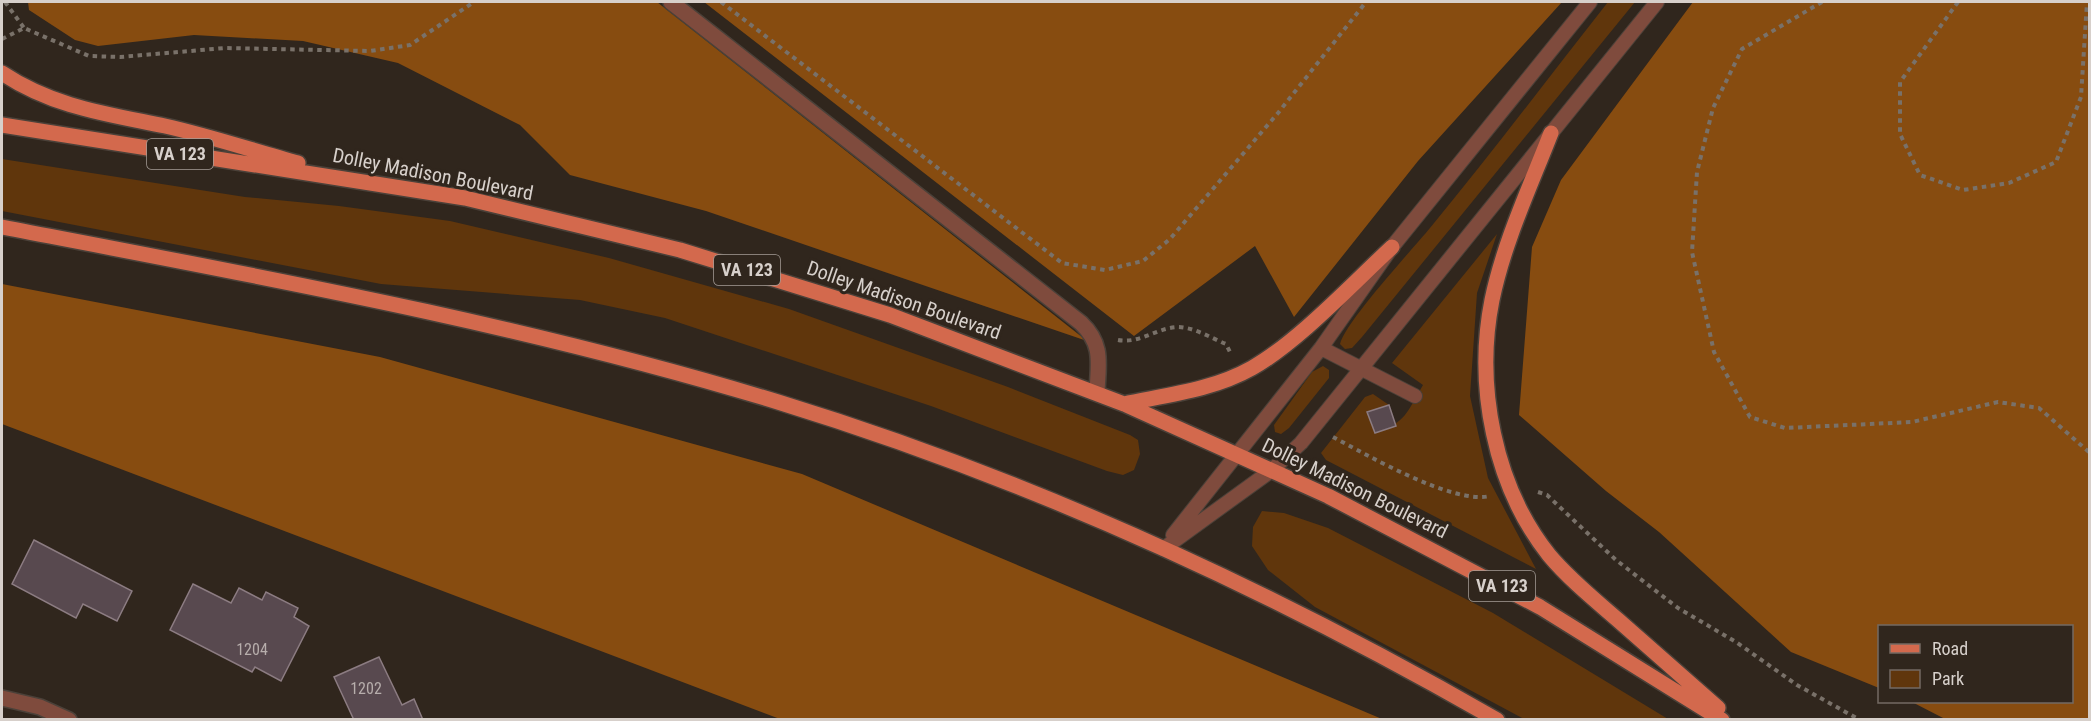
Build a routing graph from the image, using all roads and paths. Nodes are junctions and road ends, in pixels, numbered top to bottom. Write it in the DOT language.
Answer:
graph roads {
  1 [pos="5,2"];
  2 [pos="474,2"];
  3 [pos="671,2"];
  4 [pos="721,2"];
  5 [pos="1366,2"];
  6 [pos="1590,2"];
  7 [pos="1657,2"];
  8 [pos="1822,2"];
  9 [pos="1959,2"];
  10 [pos="2087,2"];
  11 [pos="24,28"];
  12 [pos="2,39"];
  13 [pos="2,73"];
  14 [pos="2,125"];
  15 [pos="1551,133"];
  16 [pos="359,179"];
  17 [pos="2,227"];
  18 [pos="1392,247"];
  19 [pos="1094,335"];
  20 [pos="1321,348"];
  21 [pos="1362,369"];
  22 [pos="1241,373"];
  23 [pos="1097,393"];
  24 [pos="1415,396"];
  25 [pos="1124,404"];
  26 [pos="1314,427"];
  27 [pos="2090,453"];
  28 [pos="1237,454"];
  29 [pos="1272,470"];
  30 [pos="1512,491"];
  31 [pos="1163,549"];
  32 [pos="2,698"];
  33 [pos="69,720"];
  34 [pos="1497,720"];
  35 [pos="1722,720"];
  36 [pos="1731,720"];
  37 [pos="1860,720"];
  1 -- 11 [label="path"];
  2 -- 11 [label="path"];
  3 -- 19 [label="street"];
  4 -- 5 [label="path"];
  6 -- 18 [label="lane"];
  7 -- 15 [label="lane"];
  8 -- 27 [label="path"];
  9 -- 10 [label="path"];
  11 -- 12 [label="path"];
  13 -- 16 [label="main road"];
  14 -- 16 [label="main road, Dolley Madison Boulevard / VA 123"];
  15 -- 21 [label="lane"];
  15 -- 30 [label="main road"];
  16 -- 23 [label="main road, Dolley Madison Boulevard / VA 123"];
  17 -- 31 [label="main road"];
  18 -- 20 [label="lane"];
  18 -- 22 [label="main road"];
  19 -- 22 [label="path"];
  19 -- 23 [label="street"];
  20 -- 21 [label="lane"];
  20 -- 28 [label="lane"];
  21 -- 24 [label="lane"];
  21 -- 26 [label="lane"];
  22 -- 25 [label="main road"];
  23 -- 25 [label="main road, Dolley Madison Boulevard / VA 123"];
  25 -- 28 [label="main road, Dolley Madison Boulevard / VA 123"];
  26 -- 29 [label="lane"];
  26 -- 30 [label="path"];
  28 -- 29 [label="main road, Dolley Madison Boulevard / VA 123"];
  28 -- 31 [label="lane"];
  29 -- 31 [label="lane"];
  29 -- 35 [label="main road, Dolley Madison Boulevard / VA 123"];
  30 -- 36 [label="main road"];
  30 -- 37 [label="path"];
  31 -- 34 [label="main road"];
  32 -- 33 [label="street"];
}
